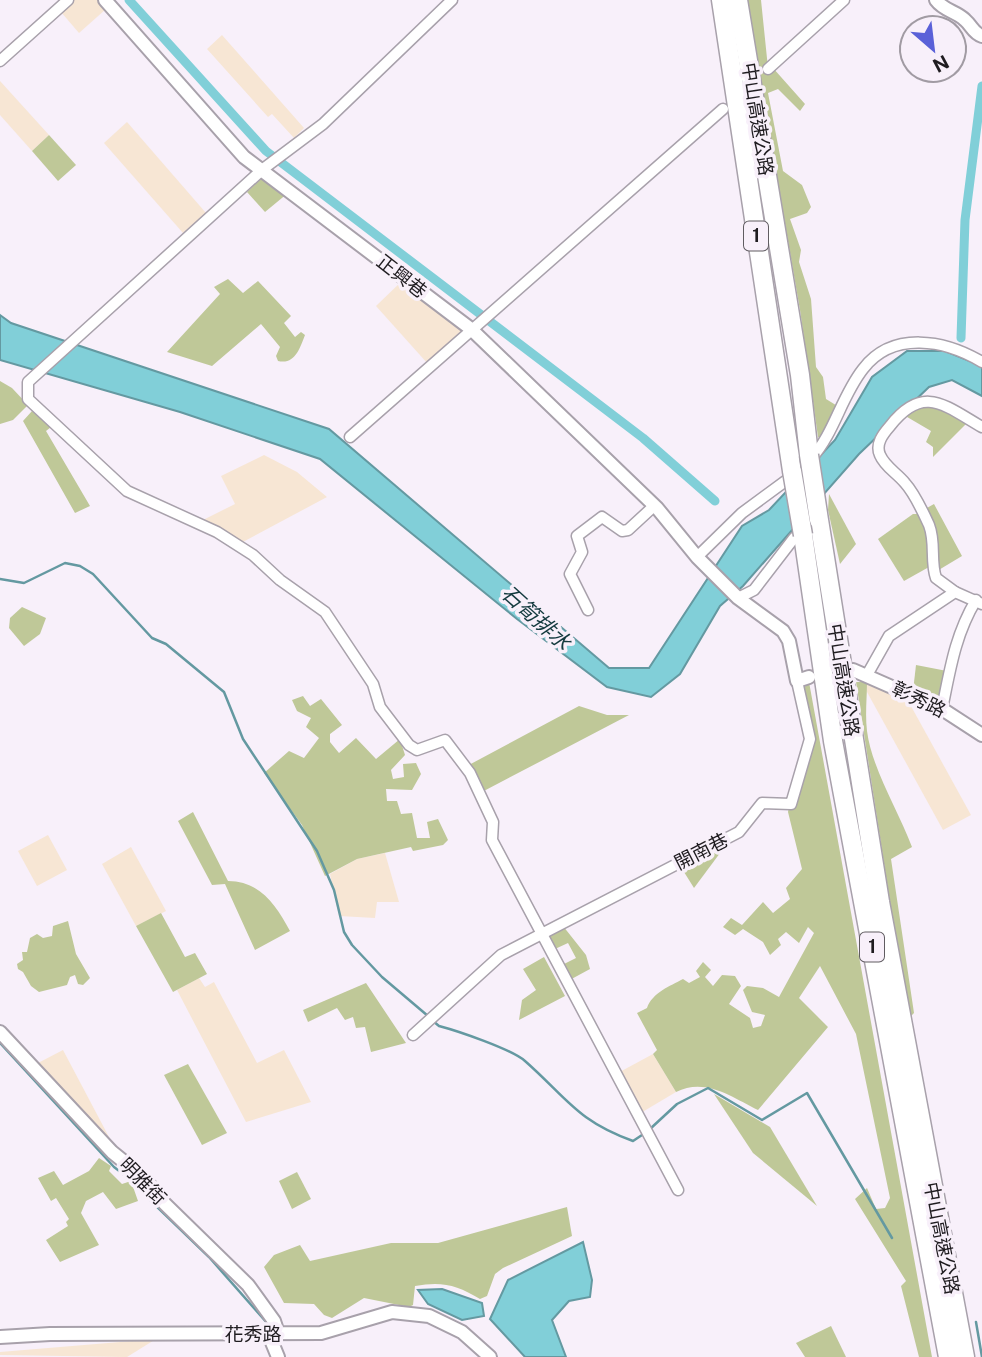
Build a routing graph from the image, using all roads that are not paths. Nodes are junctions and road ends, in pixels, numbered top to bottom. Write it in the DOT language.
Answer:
graph roads {
  1 [pos="68,0"];
  2 [pos="105,0"];
  3 [pos="452,0"];
  4 [pos="721,0"];
  5 [pos="738,0"];
  6 [pos="844,0"];
  7 [pos="936,0"];
  8 [pos="979,35"];
  9 [pos="0,61"];
  10 [pos="768,69"];
  11 [pos="723,108"];
  12 [pos="263,169"];
  13 [pos="471,329"];
  14 [pos="982,362"];
  15 [pos="982,427"];
  16 [pos="350,437"];
  17 [pos="654,506"];
  18 [pos="798,537"];
  19 [pos="697,557"];
  20 [pos="955,592"];
  21 [pos="738,598"];
  22 [pos="979,602"];
  23 [pos="588,610"];
  24 [pos="853,670"];
  25 [pos="867,675"];
  26 [pos="803,679"];
  27 [pos="942,709"];
  28 [pos="982,735"];
  29 [pos="540,935"];
  30 [pos="0,1032"];
  31 [pos="413,1035"];
  32 [pos="678,1190"];
  33 [pos="273,1335"];
  34 [pos="0,1337"];
  35 [pos="278,1357"];
  36 [pos="490,1357"];
  37 [pos="948,1357"];
  38 [pos="965,1357"];
  1 -- 9 [label="street"];
  2 -- 12 [label="street, 正興巷"];
  3 -- 12 [label="street"];
  4 -- 18 [label="highway, 中山高速公路 / 1, bridge"];
  5 -- 38 [label="highway, 中山高速公路 / 1, bridge"];
  6 -- 10 [label="street"];
  7 -- 8 [label="street"];
  11 -- 13 [label="street"];
  12 -- 13 [label="street, 正興巷"];
  12 -- 29 [label="street"];
  13 -- 16 [label="street"];
  13 -- 17 [label="street, 正興巷"];
  14 -- 19 [label="street"];
  15 -- 20 [label="street"];
  17 -- 19 [label="street, 正興巷"];
  17 -- 23 [label="street"];
  18 -- 21 [label="street"];
  18 -- 37 [label="highway, 中山高速公路 / 1"];
  19 -- 21 [label="street, 正興巷"];
  20 -- 22 [label="street"];
  20 -- 25 [label="street"];
  21 -- 26 [label="street, 開南巷"];
  22 -- 27 [label="street"];
  24 -- 25 [label="street, 彰秀路"];
  25 -- 27 [label="street, 彰秀路"];
  26 -- 29 [label="street, 開南巷"];
  27 -- 28 [label="street, 彰秀路"];
  29 -- 31 [label="street, 開南巷"];
  29 -- 32 [label="street"];
  30 -- 33 [label="street, 明雅街"];
  33 -- 34 [label="street, 花秀路"];
  33 -- 35 [label="street, 明雅街"];
  33 -- 36 [label="street, 花秀路"];
}
